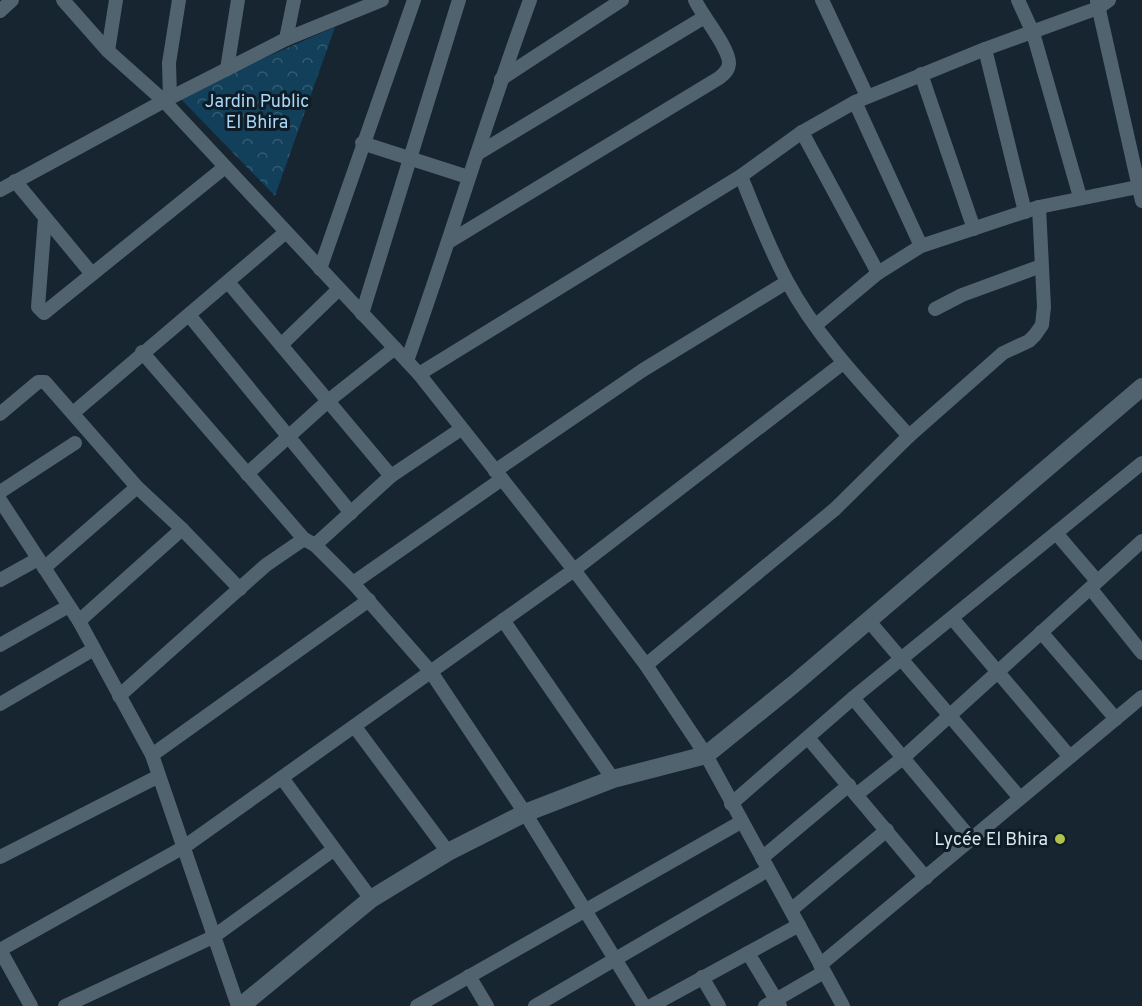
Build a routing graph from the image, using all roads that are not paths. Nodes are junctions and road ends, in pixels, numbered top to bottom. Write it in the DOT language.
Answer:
graph roads {
  1 [pos="12,0"];
  2 [pos="63,0"];
  3 [pos="116,0"];
  4 [pos="179,0"];
  5 [pos="238,0"];
  6 [pos="294,0"];
  7 [pos="382,0"];
  8 [pos="414,0"];
  9 [pos="459,0"];
  10 [pos="530,0"];
  11 [pos="622,0"];
  12 [pos="695,0"];
  13 [pos="822,0"];
  14 [pos="1018,0"];
  15 [pos="1101,3"];
  16 [pos="346,7"];
  17 [pos="0,11"];
  18 [pos="703,18"];
  19 [pos="1033,33"];
  20 [pos="286,39"];
  21 [pos="985,49"];
  22 [pos="108,51"];
  23 [pos="227,69"];
  24 [pos="921,74"];
  25 [pos="501,79"];
  26 [pos="167,99"];
  27 [pos="861,99"];
  28 [pos="802,132"];
  29 [pos="362,143"];
  30 [pos="477,154"];
  31 [pos="410,160"];
  32 [pos="225,167"];
  33 [pos="741,176"];
  34 [pos="468,177"];
  35 [pos="15,181"];
  36 [pos="0,190"];
  37 [pos="1141,191"];
  38 [pos="1080,197"];
  39 [pos="1032,209"];
  40 [pos="45,218"];
  41 [pos="974,229"];
  42 [pos="286,232"];
  43 [pos="450,241"];
  44 [pos="921,246"];
  45 [pos="1041,266"];
  46 [pos="320,269"];
  47 [pos="878,273"];
  48 [pos="92,274"];
  49 [pos="228,282"];
  50 [pos="787,282"];
  51 [pos="339,289"];
  52 [pos="935,309"];
  53 [pos="362,314"];
  54 [pos="189,315"];
  55 [pos="817,324"];
  56 [pos="281,345"];
  57 [pos="395,348"];
  58 [pos="142,352"];
  59 [pos="407,361"];
  60 [pos="843,363"];
  61 [pos="419,374"];
  62 [pos="1142,387"];
  63 [pos="328,401"];
  64 [pos="72,413"];
  65 [pos="0,414"];
  66 [pos="461,429"];
  67 [pos="289,436"];
  68 [pos="909,436"];
  69 [pos="75,443"];
  70 [pos="1142,463"];
  71 [pos="247,474"];
  72 [pos="499,475"];
  73 [pos="391,476"];
  74 [pos="137,487"];
  75 [pos="0,492"];
  76 [pos="0,500"];
  77 [pos="351,513"];
  78 [pos="4,515"];
  79 [pos="182,529"];
  80 [pos="1056,533"];
  81 [pos="310,542"];
  82 [pos="1140,548"];
  83 [pos="41,564"];
  84 [pos="574,570"];
  85 [pos="0,580"];
  86 [pos="353,583"];
  87 [pos="1094,585"];
  88 [pos="240,589"];
  89 [pos="369,600"];
  90 [pos="68,606"];
  91 [pos="952,618"];
  92 [pos="503,620"];
  93 [pos="79,621"];
  94 [pos="867,621"];
  95 [pos="1041,632"];
  96 [pos="0,645"];
  97 [pos="94,649"];
  98 [pos="1142,653"];
  99 [pos="900,660"];
  100 [pos="646,665"];
  101 [pos="997,670"];
  102 [pos="431,672"];
  103 [pos="119,696"];
  104 [pos="853,698"];
  105 [pos="1140,703"];
  106 [pos="0,704"];
  107 [pos="950,715"];
  108 [pos="1116,719"];
  109 [pos="354,726"];
  110 [pos="809,739"];
  111 [pos="152,755"];
  112 [pos="706,755"];
  113 [pos="904,757"];
  114 [pos="1070,757"];
  115 [pos="159,776"];
  116 [pos="282,778"];
  117 [pos="613,779"];
  118 [pos="852,790"];
  119 [pos="1020,798"];
  120 [pos="731,804"];
  121 [pos="525,813"];
  122 [pos="741,822"];
  123 [pos="887,830"];
  124 [pos="972,839"];
  125 [pos="184,847"];
  126 [pos="333,850"];
  127 [pos="448,852"];
  128 [pos="0,857"];
  129 [pos="765,864"];
  130 [pos="926,878"];
  131 [pos="372,899"];
  132 [pos="585,909"];
  133 [pos="791,910"];
  134 [pos="799,925"];
  135 [pos="213,937"];
  136 [pos="0,950"];
  137 [pos="748,953"];
  138 [pos="615,957"];
  139 [pos="822,969"];
  140 [pos="469,976"];
  141 [pos="702,977"];
  142 [pos="774,1004"];
  143 [pos="652,1005"];
  144 [pos="31,1006"];
  145 [pos="65,1006"];
  146 [pos="239,1006"];
  147 [pos="417,1006"];
  148 [pos="487,1006"];
  149 [pos="535,1006"];
  150 [pos="719,1006"];
  151 [pos="843,1006"];
  1 -- 17 [label="street"];
  2 -- 22 [label="street"];
  3 -- 22 [label="street"];
  4 -- 26 [label="street"];
  5 -- 23 [label="street"];
  6 -- 20 [label="street"];
  7 -- 16 [label="street"];
  8 -- 29 [label="street"];
  9 -- 31 [label="street"];
  10 -- 25 [label="street"];
  11 -- 25 [label="street"];
  12 -- 18 [label="street"];
  13 -- 27 [label="street"];
  14 -- 19 [label="street"];
  15 -- 19 [label="street"];
  15 -- 37 [label="street"];
  16 -- 20 [label="street"];
  18 -- 30 [label="street"];
  18 -- 43 [label="street"];
  19 -- 21 [label="street"];
  19 -- 38 [label="street"];
  20 -- 23 [label="street"];
  21 -- 24 [label="street"];
  21 -- 39 [label="street"];
  22 -- 26 [label="street"];
  23 -- 26 [label="street"];
  24 -- 27 [label="street"];
  24 -- 41 [label="street"];
  25 -- 30 [label="street"];
  26 -- 32 [label="street"];
  26 -- 35 [label="street"];
  27 -- 28 [label="street"];
  27 -- 44 [label="street"];
  28 -- 33 [label="street"];
  28 -- 47 [label="street"];
  29 -- 31 [label="street"];
  29 -- 46 [label="street"];
  30 -- 34 [label="street"];
  31 -- 34 [label="street"];
  31 -- 53 [label="street"];
  32 -- 42 [label="street"];
  32 -- 48 [label="street"];
  33 -- 50 [label="street"];
  33 -- 61 [label="street"];
  34 -- 43 [label="street"];
  35 -- 36 [label="street"];
  35 -- 40 [label="street"];
  37 -- 38 [label="street"];
  38 -- 39 [label="street"];
  39 -- 41 [label="street"];
  39 -- 45 [label="street"];
  40 -- 48 [label="street"];
  40 -- 48 [label="street"];
  41 -- 44 [label="street"];
  42 -- 46 [label="street"];
  42 -- 49 [label="street"];
  43 -- 59 [label="street"];
  44 -- 47 [label="street"];
  45 -- 52 [label="street"];
  45 -- 68 [label="street"];
  46 -- 51 [label="street"];
  47 -- 55 [label="street"];
  49 -- 54 [label="street"];
  49 -- 56 [label="street"];
  50 -- 55 [label="street"];
  50 -- 72 [label="street"];
  51 -- 53 [label="street"];
  51 -- 56 [label="street"];
  53 -- 57 [label="street"];
  54 -- 58 [label="street"];
  54 -- 67 [label="street"];
  55 -- 60 [label="street"];
  56 -- 63 [label="street"];
  57 -- 59 [label="street"];
  57 -- 63 [label="street"];
  58 -- 64 [label="street"];
  58 -- 71 [label="street"];
  59 -- 61 [label="street"];
  60 -- 68 [label="street"];
  60 -- 84 [label="street"];
  61 -- 66 [label="street"];
  62 -- 94 [label="street"];
  63 -- 67 [label="street"];
  63 -- 73 [label="street"];
  64 -- 65 [label="street"];
  64 -- 74 [label="street"];
  66 -- 72 [label="street"];
  66 -- 73 [label="street"];
  67 -- 71 [label="street"];
  67 -- 77 [label="street"];
  68 -- 100 [label="street"];
  69 -- 75 [label="street"];
  70 -- 80 [label="street"];
  71 -- 81 [label="street"];
  72 -- 84 [label="street"];
  72 -- 86 [label="street"];
  73 -- 77 [label="street"];
  74 -- 79 [label="street"];
  74 -- 83 [label="street"];
  76 -- 78 [label="street"];
  77 -- 81 [label="street"];
  78 -- 83 [label="street"];
  79 -- 88 [label="street"];
  79 -- 93 [label="street"];
  80 -- 87 [label="street"];
  80 -- 91 [label="street"];
  81 -- 86 [label="street"];
  81 -- 88 [label="street"];
  82 -- 87 [label="street"];
  83 -- 85 [label="street"];
  83 -- 90 [label="street"];
  84 -- 92 [label="street"];
  84 -- 100 [label="street"];
  86 -- 89 [label="street"];
  87 -- 95 [label="street"];
  87 -- 98 [label="street"];
  88 -- 103 [label="street"];
  89 -- 102 [label="street"];
  89 -- 111 [label="street"];
  90 -- 93 [label="street"];
  90 -- 96 [label="street"];
  91 -- 99 [label="street"];
  91 -- 101 [label="street"];
  92 -- 102 [label="street"];
  92 -- 117 [label="street"];
  93 -- 97 [label="street"];
  94 -- 99 [label="street"];
  94 -- 112 [label="street"];
  95 -- 101 [label="street"];
  95 -- 108 [label="street"];
  97 -- 103 [label="street"];
  97 -- 106 [label="street"];
  99 -- 104 [label="street"];
  99 -- 107 [label="street"];
  100 -- 112 [label="street"];
  101 -- 107 [label="street"];
  101 -- 114 [label="street"];
  102 -- 109 [label="street"];
  102 -- 121 [label="street"];
  103 -- 111 [label="street"];
  104 -- 110 [label="street"];
  104 -- 113 [label="street"];
  105 -- 108 [label="street"];
  107 -- 113 [label="street"];
  107 -- 119 [label="street"];
  108 -- 114 [label="street"];
  109 -- 116 [label="street"];
  109 -- 127 [label="street"];
  110 -- 118 [label="street"];
  110 -- 120 [label="street"];
  111 -- 115 [label="street"];
  112 -- 117 [label="street"];
  112 -- 120 [label="street"];
  113 -- 118 [label="street"];
  113 -- 124 [label="street"];
  114 -- 119 [label="street"];
  115 -- 125 [label="street"];
  115 -- 128 [label="street"];
  116 -- 125 [label="street"];
  116 -- 126 [label="street"];
  117 -- 121 [label="street"];
  118 -- 123 [label="street"];
  118 -- 129 [label="street"];
  119 -- 124 [label="street"];
  120 -- 122 [label="street"];
  121 -- 127 [label="street"];
  121 -- 132 [label="street"];
  122 -- 129 [label="street"];
  122 -- 132 [label="street"];
  123 -- 130 [label="street"];
  123 -- 133 [label="street"];
  124 -- 130 [label="street"];
  125 -- 135 [label="street"];
  125 -- 136 [label="street"];
  126 -- 131 [label="street"];
  126 -- 135 [label="street"];
  127 -- 131 [label="street"];
  129 -- 133 [label="street"];
  129 -- 138 [label="street"];
  130 -- 139 [label="street"];
  131 -- 146 [label="street"];
  132 -- 138 [label="street"];
  132 -- 140 [label="street"];
  133 -- 134 [label="street"];
  134 -- 137 [label="street"];
  134 -- 139 [label="street"];
  135 -- 145 [label="street"];
  135 -- 146 [label="street"];
  136 -- 144 [label="street"];
  137 -- 141 [label="street"];
  137 -- 142 [label="street"];
  138 -- 143 [label="street"];
  138 -- 149 [label="street"];
  139 -- 142 [label="street"];
  139 -- 151 [label="street"];
  140 -- 147 [label="street"];
  140 -- 148 [label="street"];
  141 -- 143 [label="street"];
  141 -- 150 [label="street"];
}
